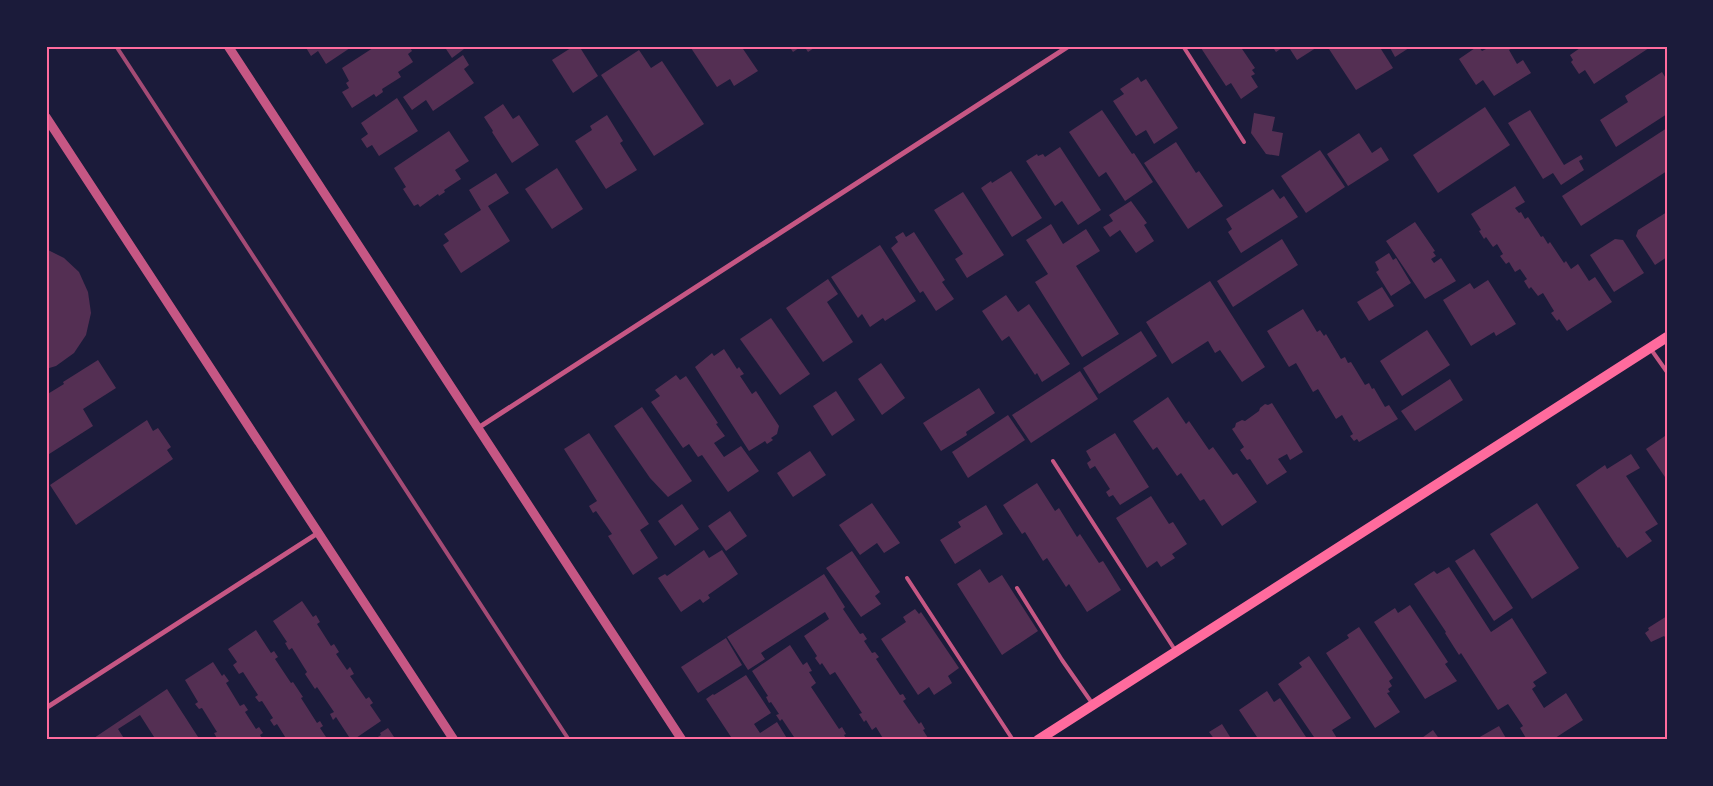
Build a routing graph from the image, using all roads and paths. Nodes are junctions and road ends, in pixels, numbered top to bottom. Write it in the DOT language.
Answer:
graph roads {
  1 [pos="228,46"];
  2 [pos="1069,46"];
  3 [pos="1183,46"];
  4 [pos="46,117"];
  5 [pos="1244,142"];
  6 [pos="1667,337"];
  7 [pos="1650,348"];
  8 [pos="1667,372"];
  9 [pos="478,428"];
  10 [pos="1053,461"];
  11 [pos="318,533"];
  12 [pos="907,578"];
  13 [pos="1017,588"];
  14 [pos="1177,652"];
  15 [pos="1093,705"];
  16 [pos="46,708"];
  17 [pos="454,740"];
  18 [pos="682,740"];
  19 [pos="1013,740"];
  20 [pos="1038,740"];
  1 -- 9 [label="street"];
  2 -- 9 [label="street"];
  3 -- 5 [label="lane"];
  4 -- 11 [label="street"];
  6 -- 7 [label="main road"];
  7 -- 8 [label="lane"];
  7 -- 14 [label="main road"];
  9 -- 18 [label="street"];
  10 -- 14 [label="lane"];
  11 -- 16 [label="street"];
  11 -- 17 [label="street"];
  12 -- 19 [label="lane"];
  13 -- 15 [label="lane"];
  14 -- 15 [label="main road"];
  15 -- 20 [label="main road"];
}
